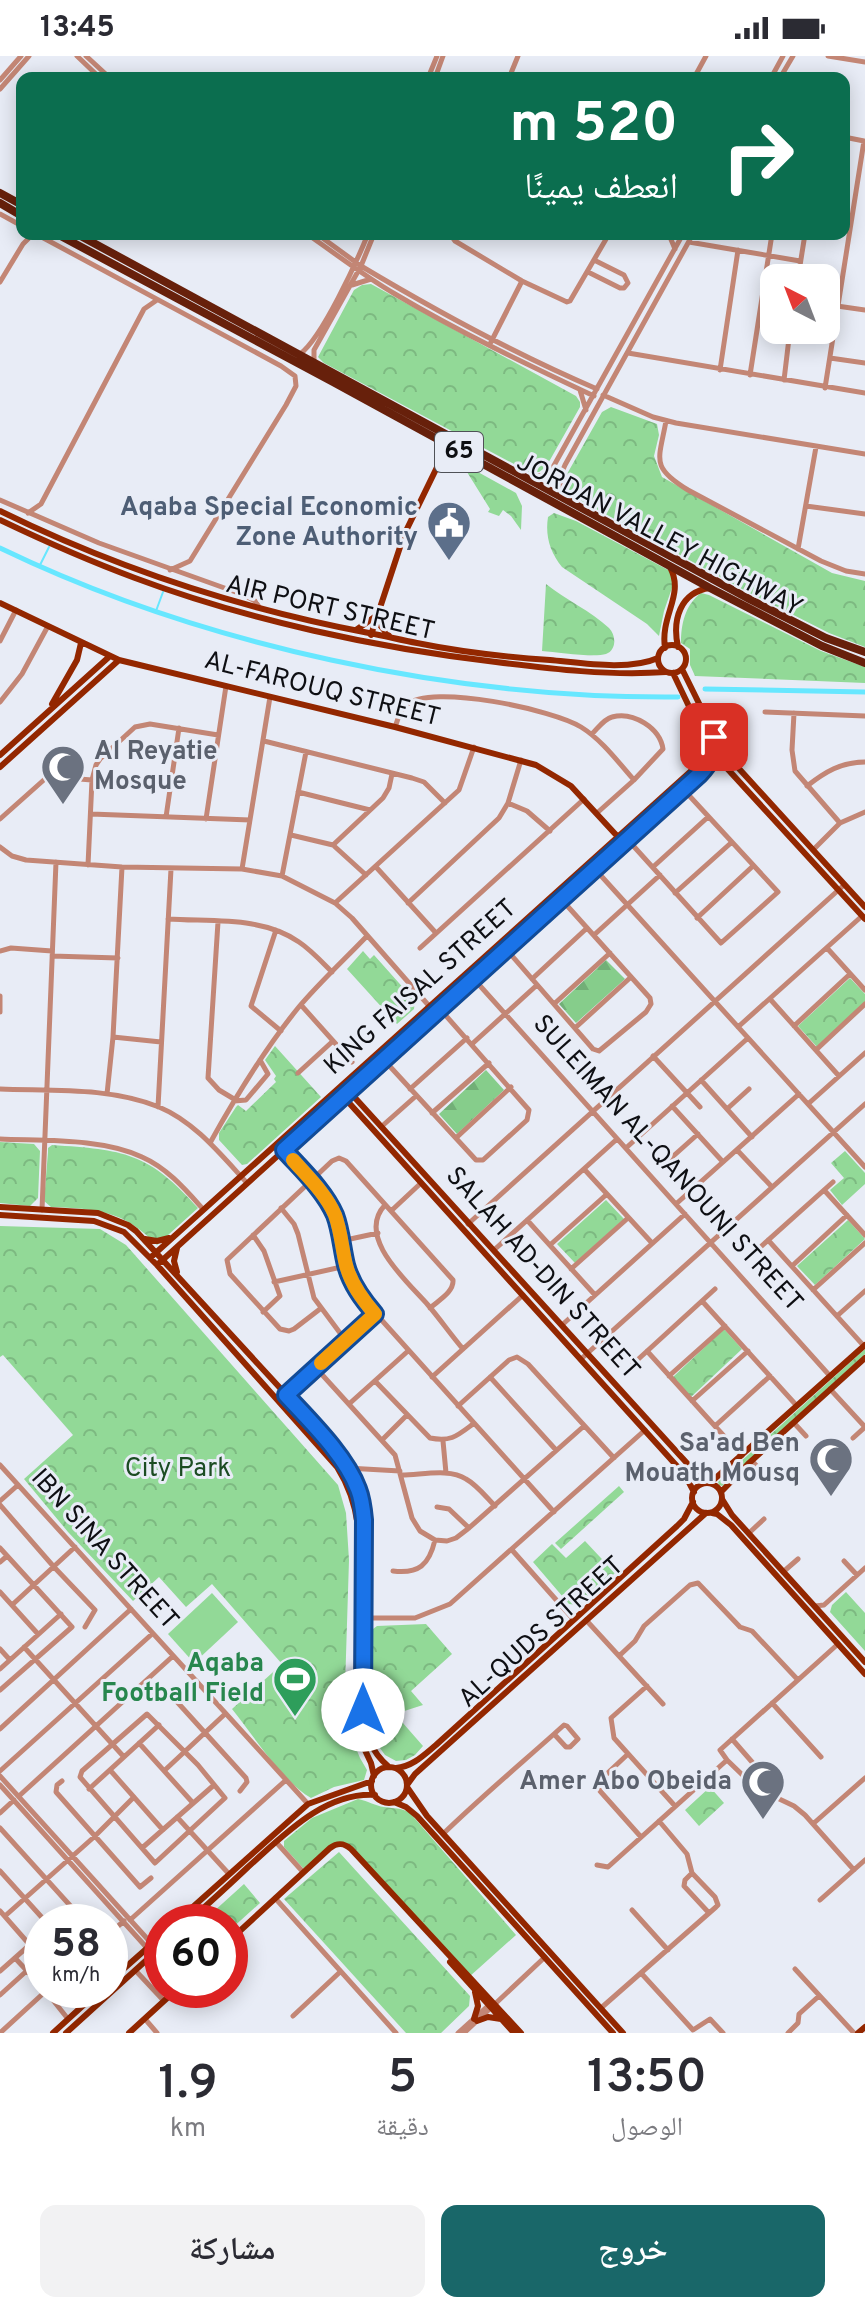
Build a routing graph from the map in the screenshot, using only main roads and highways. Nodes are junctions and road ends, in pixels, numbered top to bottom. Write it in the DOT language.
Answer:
graph roads {
  1 [pos="0,203"];
  2 [pos="16,218"];
  3 [pos="66,240"];
  4 [pos="88,240"];
  5 [pos="335,379"];
  6 [pos="438,439"];
  7 [pos="460,452"];
  8 [pos="441,459"];
  9 [pos="546,493"];
  10 [pos="0,511"];
  11 [pos="0,520"];
  12 [pos="670,567"];
  13 [pos="710,588"];
  14 [pos="0,603"];
  15 [pos="379,613"];
  16 [pos="356,631"];
  17 [pos="371,633"];
  18 [pos="390,637"];
  19 [pos="370,642"];
  20 [pos="824,642"];
  21 [pos="81,643"];
  22 [pos="678,647"];
  23 [pos="665,648"];
  24 [pos="865,652"];
  25 [pos="110,656"];
  26 [pos="658,658"];
  27 [pos="119,660"];
  28 [pos="865,663"];
  29 [pos="682,669"];
  30 [pos="670,672"];
  31 [pos="42,717"];
  32 [pos="714,737"];
  33 [pos="706,741"];
  34 [pos="713,754"];
  35 [pos="0,755"];
  36 [pos="0,767"];
  37 [pos="694,768"];
  38 [pos="700,774"];
  39 [pos="618,837"];
  40 [pos="841,887"];
  41 [pos="865,907"];
  42 [pos="863,917"];
  43 [pos="340,1087"];
  44 [pos="349,1091"];
  45 [pos="343,1097"];
  46 [pos="355,1110"];
  47 [pos="326,1112"];
  48 [pos="0,1207"];
  49 [pos="0,1215"];
  50 [pos="173,1237"];
  51 [pos="144,1239"];
  52 [pos="177,1246"];
  53 [pos="153,1255"];
  54 [pos="163,1259"];
  55 [pos="157,1265"];
  56 [pos="178,1276"];
  57 [pos="864,1345"];
  58 [pos="584,1357"];
  59 [pos="865,1358"];
  60 [pos="708,1483"];
  61 [pos="694,1492"];
  62 [pos="722,1496"];
  63 [pos="693,1502"];
  64 [pos="709,1513"];
  65 [pos="774,1567"];
  66 [pos="621,1583"];
  67 [pos="614,1589"];
  68 [pos="360,1618"];
  69 [pos="865,1662"];
  70 [pos="865,1674"];
  71 [pos="507,1686"];
  72 [pos="392,1768"];
  73 [pos="373,1778"];
  74 [pos="407,1786"];
  75 [pos="375,1795"];
  76 [pos="394,1802"];
  77 [pos="202,1904"];
  78 [pos="513,1916"];
  79 [pos="248,1923"];
  80 [pos="433,1940"];
  81 [pos="144,1951"];
  82 [pos="144,1962"];
  83 [pos="128,1966"];
  84 [pos="128,1977"];
  85 [pos="473,1988"];
  86 [pos="492,2005"];
  87 [pos="80,2008"];
  88 [pos="92,2008"];
  89 [pos="157,2008"];
  90 [pos="501,2019"];
  91 [pos="865,2027"];
  92 [pos="53,2033"];
  93 [pos="66,2033"];
  94 [pos="129,2033"];
  95 [pos="514,2033"];
  96 [pos="521,2033"];
  97 [pos="613,2033"];
  98 [pos="623,2033"];
  99 [pos="856,2033"];
  1 -- 2 [label="highway"];
  3 -- 5 [label="highway, JORDAN VALLEY HIGHWAY / 65"];
  4 -- 5 [label="highway, JORDAN VALLEY HIGHWAY / 65"];
  5 -- 6 [label="highway, JORDAN VALLEY HIGHWAY / 65"];
  5 -- 9 [label="highway, JORDAN VALLEY HIGHWAY / 65"];
  6 -- 7 [label="highway, JORDAN VALLEY HIGHWAY / 65"];
  6 -- 8 [label="main road"];
  7 -- 8 [label="main road"];
  7 -- 9 [label="highway, JORDAN VALLEY HIGHWAY / 65"];
  8 -- 15 [label="main road"];
  9 -- 12 [label="highway, JORDAN VALLEY HIGHWAY / 65"];
  9 -- 20 [label="highway, JORDAN VALLEY HIGHWAY / 65"];
  10 -- 16 [label="main road, AIR PORT STREET"];
  11 -- 19 [label="main road, AIR PORT STREET"];
  12 -- 13 [label="highway, JORDAN VALLEY HIGHWAY / 65"];
  12 -- 23 [label="main road"];
  13 -- 20 [label="highway, JORDAN VALLEY HIGHWAY / 65"];
  13 -- 22 [label="main road"];
  14 -- 21 [label="main road, AL-FAROUQ STREET"];
  15 -- 16 [label="main road"];
  15 -- 17 [label="main road"];
  15 -- 18 [label="main road"];
  16 -- 17 [label="main road, AIR PORT STREET"];
  17 -- 18 [label="main road, AIR PORT STREET"];
  17 -- 19 [label="main road"];
  18 -- 26 [label="main road, AIR PORT STREET"];
  19 -- 30 [label="main road, AIR PORT STREET"];
  20 -- 24 [label="highway, JORDAN VALLEY HIGHWAY / 65"];
  20 -- 28 [label="highway, JORDAN VALLEY HIGHWAY / 65"];
  21 -- 25 [label="main road, AL-FAROUQ STREET"];
  21 -- 31 [label="main road"];
  22 -- 23 [label="main road"];
  22 -- 29 [label="main road"];
  23 -- 26 [label="main road"];
  25 -- 27 [label="main road, AL-FAROUQ STREET"];
  25 -- 31 [label="main road"];
  26 -- 30 [label="main road"];
  27 -- 36 [label="main road"];
  27 -- 39 [label="main road, AL-FAROUQ STREET"];
  29 -- 30 [label="main road"];
  29 -- 32 [label="main road"];
  30 -- 33 [label="main road"];
  31 -- 35 [label="main road"];
  32 -- 34 [label="main road, KING FAISAL STREET"];
  32 -- 40 [label="main road"];
  33 -- 34 [label="main road"];
  33 -- 37 [label="main road, KING FAISAL STREET"];
  34 -- 38 [label="main road, KING FAISAL STREET"];
  34 -- 40 [label="main road"];
  37 -- 38 [label="main road"];
  37 -- 39 [label="main road, KING FAISAL STREET"];
  38 -- 44 [label="main road, KING FAISAL STREET"];
  39 -- 43 [label="main road, KING FAISAL STREET"];
  40 -- 41 [label="main road"];
  40 -- 42 [label="main road"];
  43 -- 44 [label="main road, SALAH AD-DIN STREET"];
  43 -- 45 [label="main road, SALAH AD-DIN STREET"];
  43 -- 50 [label="main road, KING FAISAL STREET"];
  44 -- 45 [label="main road, KING FAISAL STREET"];
  44 -- 58 [label="main road, SALAH AD-DIN STREET"];
  45 -- 46 [label="main road, SALAH AD-DIN STREET"];
  45 -- 47 [label="main road, KING FAISAL STREET"];
  46 -- 47 [label="main road"];
  46 -- 58 [label="main road, SALAH AD-DIN STREET"];
  47 -- 52 [label="main road, KING FAISAL STREET"];
  48 -- 51 [label="main road"];
  49 -- 53 [label="main road"];
  50 -- 51 [label="main road"];
  50 -- 53 [label="main road, KING FAISAL STREET"];
  51 -- 53 [label="main road"];
  52 -- 54 [label="main road, KING FAISAL STREET"];
  52 -- 56 [label="main road"];
  53 -- 54 [label="main road"];
  53 -- 55 [label="main road"];
  54 -- 55 [label="main road, KING FAISAL STREET"];
  54 -- 56 [label="main road"];
  55 -- 68 [label="main road"];
  56 -- 68 [label="main road"];
  57 -- 60 [label="main road"];
  58 -- 60 [label="main road, SALAH AD-DIN STREET"];
  58 -- 61 [label="main road, SALAH AD-DIN STREET"];
  59 -- 62 [label="main road"];
  60 -- 61 [label="main road"];
  60 -- 62 [label="main road"];
  61 -- 63 [label="main road"];
  62 -- 64 [label="main road"];
  62 -- 65 [label="main road"];
  63 -- 64 [label="main road"];
  63 -- 66 [label="main road, AL-QUDS STREET"];
  64 -- 65 [label="main road"];
  64 -- 66 [label="main road, AL-QUDS STREET"];
  65 -- 69 [label="main road"];
  65 -- 70 [label="main road"];
  66 -- 67 [label="main road, AL-QUDS STREET"];
  67 -- 71 [label="main road, AL-QUDS STREET"];
  67 -- 71 [label="main road, AL-QUDS STREET"];
  68 -- 72 [label="main road"];
  68 -- 73 [label="main road"];
  71 -- 72 [label="main road, AL-QUDS STREET"];
  71 -- 74 [label="main road, AL-QUDS STREET"];
  72 -- 73 [label="main road"];
  72 -- 74 [label="main road"];
  73 -- 75 [label="main road"];
  73 -- 77 [label="main road"];
  74 -- 76 [label="main road"];
  74 -- 78 [label="main road"];
  75 -- 76 [label="main road"];
  75 -- 77 [label="main road"];
  76 -- 78 [label="main road"];
  78 -- 97 [label="main road"];
  78 -- 98 [label="main road"];
  79 -- 80 [label="main road"];
  80 -- 85 [label="main road"];
  80 -- 86 [label="main road"];
  81 -- 83 [label="main road"];
  82 -- 84 [label="main road"];
  85 -- 86 [label="main road"];
  85 -- 90 [label="main road"];
  86 -- 90 [label="main road"];
  86 -- 96 [label="main road"];
  87 -- 92 [label="main road"];
  88 -- 93 [label="main road"];
  89 -- 94 [label="main road"];
  90 -- 95 [label="main road"];
  91 -- 99 [label="main road"];
}
